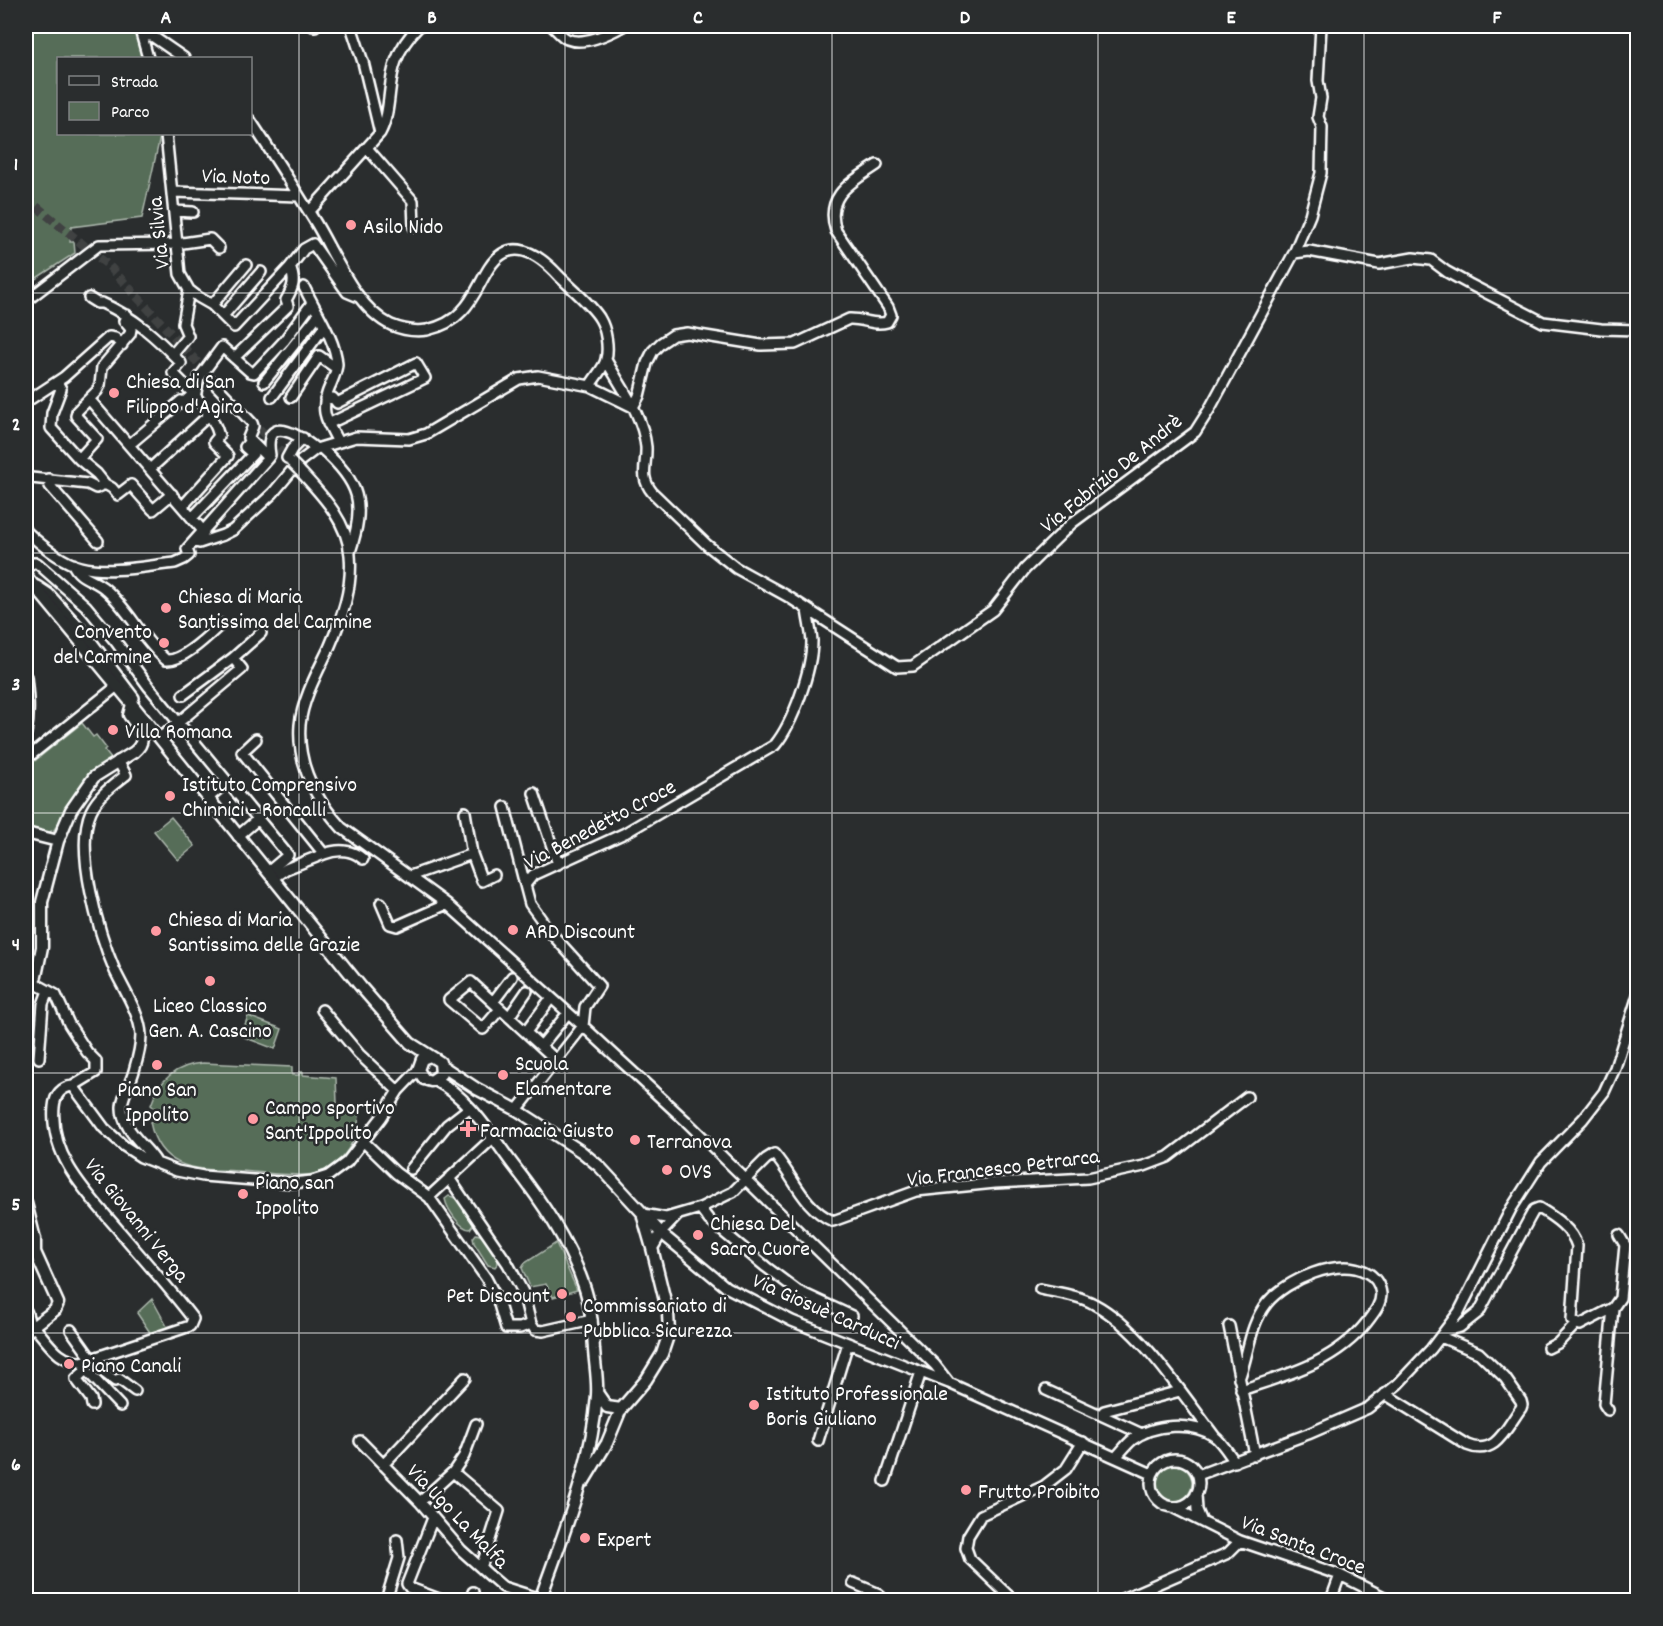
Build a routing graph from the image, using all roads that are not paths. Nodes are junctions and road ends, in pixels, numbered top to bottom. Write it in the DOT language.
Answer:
graph roads {
  1 [pos="351,26"];
  2 [pos="418,26"];
  3 [pos="552,26"];
  4 [pos="623,26"];
  5 [pos="1321,26"];
  6 [pos="141,30"];
  7 [pos="148,57"];
  8 [pos="183,57"];
  9 [pos="252,123"];
  10 [pos="380,134"];
  11 [pos="166,135"];
  12 [pos="367,148"];
  13 [pos="876,165"];
  14 [pos="172,192"];
  15 [pos="299,196"];
  16 [pos="174,210"];
  17 [pos="193,212"];
  18 [pos="309,212"];
  19 [pos="414,227"];
  20 [pos="176,244"];
  21 [pos="219,248"];
  22 [pos="1294,253"];
  23 [pos="246,265"];
  24 [pos="290,267"];
  25 [pos="261,272"];
  26 [pos="304,286"];
  27 [pos="189,290"];
  28 [pos="359,297"];
  29 [pos="89,298"];
  30 [pos="26,301"];
  31 [pos="312,303"];
  32 [pos="212,305"];
  33 [pos="127,315"];
  34 [pos="318,315"];
  35 [pos="223,316"];
  36 [pos="324,327"];
  37 [pos="1638,330"];
  38 [pos="122,345"];
  39 [pos="172,354"];
  40 [pos="234,358"];
  41 [pos="606,360"];
  42 [pos="336,368"];
  43 [pos="57,382"];
  44 [pos="213,382"];
  45 [pos="264,382"];
  46 [pos="590,386"];
  47 [pos="194,396"];
  48 [pos="272,397"];
  49 [pos="291,397"];
  50 [pos="88,399"];
  51 [pos="325,399"];
  52 [pos="26,402"];
  53 [pos="633,407"];
  54 [pos="209,415"];
  55 [pos="328,424"];
  56 [pos="303,438"];
  57 [pos="250,441"];
  58 [pos="338,442"];
  59 [pos="129,445"];
  60 [pos="319,449"];
  61 [pos="268,458"];
  62 [pos="79,459"];
  63 [pos="150,469"];
  64 [pos="26,474"];
  65 [pos="49,479"];
  66 [pos="105,484"];
  67 [pos="172,494"];
  68 [pos="183,506"];
  69 [pos="192,518"];
  70 [pos="358,522"];
  71 [pos="26,531"];
  72 [pos="344,531"];
  73 [pos="204,532"];
  74 [pos="98,540"];
  75 [pos="195,541"];
  76 [pos="350,554"];
  77 [pos="73,564"];
  78 [pos="26,569"];
  79 [pos="28,579"];
  80 [pos="807,609"];
  81 [pos="221,624"];
  82 [pos="261,633"];
  83 [pos="233,658"];
  84 [pos="26,677"];
  85 [pos="117,686"];
  86 [pos="149,687"];
  87 [pos="26,689"];
  88 [pos="183,696"];
  89 [pos="132,701"];
  90 [pos="180,722"];
  91 [pos="26,733"];
  92 [pos="160,738"];
  93 [pos="256,739"];
  94 [pos="26,759"];
  95 [pos="118,761"];
  96 [pos="227,782"];
  97 [pos="534,793"];
  98 [pos="208,798"];
  99 [pos="505,807"];
  100 [pos="465,812"];
  101 [pos="258,819"];
  102 [pos="26,833"];
  103 [pos="238,836"];
  104 [pos="58,841"];
  105 [pos="324,854"];
  106 [pos="472,854"];
  107 [pos="363,859"];
  108 [pos="558,864"];
  109 [pos="270,875"];
  110 [pos="494,875"];
  111 [pos="410,876"];
  112 [pos="525,885"];
  113 [pos="381,903"];
  114 [pos="447,904"];
  115 [pos="512,977"];
  116 [pos="33,980"];
  117 [pos="26,990"];
  118 [pos="48,991"];
  119 [pos="527,991"];
  120 [pos="1638,995"];
  121 [pos="551,998"];
  122 [pos="497,1006"];
  123 [pos="322,1010"];
  124 [pos="567,1013"];
  125 [pos="509,1017"];
  126 [pos="583,1026"];
  127 [pos="526,1032"];
  128 [pos="410,1043"];
  129 [pos="541,1046"];
  130 [pos="430,1056"];
  131 [pos="39,1058"];
  132 [pos="556,1060"];
  133 [pos="442,1066"];
  134 [pos="424,1073"];
  135 [pos="73,1086"];
  136 [pos="400,1089"];
  137 [pos="1247,1097"];
  138 [pos="469,1108"];
  139 [pos="517,1110"];
  140 [pos="493,1138"];
  141 [pos="363,1141"];
  142 [pos="156,1162"];
  143 [pos="411,1169"];
  144 [pos="449,1178"];
  145 [pos="744,1180"];
  146 [pos="429,1197"];
  147 [pos="26,1203"];
  148 [pos="700,1208"];
  149 [pos="643,1214"];
  150 [pos="677,1216"];
  151 [pos="661,1233"];
  152 [pos="1619,1235"];
  153 [pos="652,1248"];
  154 [pos="1040,1289"];
  155 [pos="1612,1308"];
  156 [pos="26,1312"];
  157 [pos="852,1316"];
  158 [pos="592,1320"];
  159 [pos="531,1324"];
  160 [pos="1576,1324"];
  161 [pos="1229,1326"];
  162 [pos="30,1330"];
  163 [pos="71,1330"];
  164 [pos="1444,1333"];
  165 [pos="848,1343"];
  166 [pos="1548,1348"];
  167 [pos="93,1360"];
  168 [pos="84,1366"];
  169 [pos="921,1372"];
  170 [pos="465,1378"];
  171 [pos="1239,1379"];
  172 [pos="948,1383"];
  173 [pos="1046,1390"];
  174 [pos="1241,1390"];
  175 [pos="135,1391"];
  176 [pos="1180,1391"];
  177 [pos="597,1393"];
  178 [pos="1385,1394"];
  179 [pos="92,1405"];
  180 [pos="120,1406"];
  181 [pos="621,1409"];
  182 [pos="1608,1410"];
  183 [pos="1103,1416"];
  184 [pos="476,1424"];
  185 [pos="1142,1434"];
  186 [pos="1215,1437"];
  187 [pos="360,1441"];
  188 [pos="818,1441"];
  189 [pos="1083,1442"];
  190 [pos="588,1452"];
  191 [pos="1255,1455"];
  192 [pos="1116,1457"];
  193 [pos="596,1461"];
  194 [pos="1235,1462"];
  195 [pos="383,1465"];
  196 [pos="453,1472"];
  197 [pos="1152,1474"];
  198 [pos="1198,1475"];
  199 [pos="885,1480"];
  200 [pos="578,1491"];
  201 [pos="1196,1494"];
  202 [pos="420,1502"];
  203 [pos="1174,1508"];
  204 [pos="433,1518"];
  205 [pos="1202,1522"];
  206 [pos="397,1540"];
  207 [pos="1240,1541"];
  208 [pos="399,1558"];
  209 [pos="415,1563"];
  210 [pos="481,1568"];
  211 [pos="1340,1575"];
  212 [pos="853,1583"];
  213 [pos="440,1599"];
  214 [pos="386,1600"];
  215 [pos="541,1600"];
  216 [pos="881,1600"];
  217 [pos="1013,1600"];
  218 [pos="1123,1600"];
  219 [pos="1331,1600"];
  220 [pos="1390,1600"];
  1 -- 10 [label="street"];
  2 -- 10 [label="street"];
  3 -- 4 [label="street"];
  5 -- 22 [label="street, Via Fabrizio De Andrè"];
  6 -- 7 [label="street"];
  6 -- 8 [label="street"];
  9 -- 15 [label="street"];
  10 -- 12 [label="street"];
  11 -- 14 [label="street, Via Silvia"];
  12 -- 18 [label="street"];
  12 -- 19 [label="street"];
  13 -- 53 [label="street"];
  14 -- 15 [label="street, Via Noto"];
  14 -- 16 [label="street, Via Silvia"];
  15 -- 18 [label="street"];
  16 -- 17 [label="street"];
  16 -- 20 [label="street, Via Silvia"];
  18 -- 28 [label="street"];
  20 -- 21 [label="street"];
  20 -- 27 [label="street, Via Silvia"];
  20 -- 30 [label="street"];
  22 -- 37 [label="street"];
  22 -- 80 [label="street, Via Fabrizio De Andrè"];
  23 -- 32 [label="street"];
  24 -- 28 [label="street"];
  24 -- 35 [label="street"];
  24 -- 40 [label="street"];
  25 -- 35 [label="street"];
  26 -- 31 [label="street"];
  27 -- 32 [label="street"];
  27 -- 39 [label="street, Via Silvia"];
  28 -- 41 [label="street"];
  29 -- 33 [label="street"];
  31 -- 34 [label="street"];
  31 -- 40 [label="street"];
  32 -- 35 [label="street"];
  33 -- 38 [label="street"];
  33 -- 39 [label="street"];
  34 -- 36 [label="street"];
  34 -- 45 [label="street"];
  36 -- 42 [label="street"];
  36 -- 48 [label="street"];
  38 -- 43 [label="street"];
  38 -- 50 [label="street"];
  39 -- 47 [label="street"];
  40 -- 47 [label="street"];
  41 -- 46 [label="street"];
  41 -- 53 [label="street"];
  42 -- 49 [label="street"];
  42 -- 51 [label="street"];
  43 -- 52 [label="street"];
  43 -- 62 [label="street"];
  44 -- 57 [label="street"];
  46 -- 53 [label="street"];
  46 -- 58 [label="street"];
  47 -- 54 [label="street"];
  47 -- 59 [label="street"];
  50 -- 59 [label="street"];
  50 -- 62 [label="street"];
  51 -- 55 [label="street"];
  51 -- 55 [label="street"];
  53 -- 80 [label="street"];
  54 -- 63 [label="street"];
  54 -- 68 [label="street"];
  55 -- 58 [label="street"];
  56 -- 60 [label="street"];
  56 -- 61 [label="street"];
  56 -- 72 [label="street, bridge"];
  57 -- 61 [label="street"];
  57 -- 69 [label="street"];
  58 -- 60 [label="street"];
  59 -- 63 [label="street"];
  60 -- 70 [label="street"];
  60 -- 75 [label="street"];
  61 -- 73 [label="street"];
  62 -- 66 [label="street"];
  63 -- 67 [label="street"];
  64 -- 65 [label="street"];
  65 -- 66 [label="street"];
  65 -- 74 [label="street"];
  66 -- 67 [label="street"];
  67 -- 68 [label="street"];
  68 -- 69 [label="street"];
  69 -- 73 [label="street"];
  70 -- 72 [label="street"];
  70 -- 76 [label="street"];
  71 -- 77 [label="street"];
  72 -- 76 [label="street"];
  73 -- 75 [label="street"];
  75 -- 77 [label="street"];
  76 -- 111 [label="street"];
  77 -- 81 [label="street"];
  78 -- 86 [label="street"];
  79 -- 85 [label="main road"];
  79 -- 89 [label="street"];
  80 -- 108 [label="street, Via Benedetto Croce"];
  82 -- 83 [label="street"];
  83 -- 88 [label="street"];
  83 -- 90 [label="street"];
  84 -- 87 [label="street"];
  85 -- 89 [label="main road"];
  85 -- 94 [label="street"];
  86 -- 89 [label="street"];
  86 -- 90 [label="street"];
  87 -- 91 [label="street"];
  89 -- 92 [label="main road"];
  89 -- 95 [label="main road"];
  90 -- 92 [label="street"];
  90 -- 96 [label="street"];
  92 -- 98 [label="main road"];
  93 -- 105 [label="street"];
  95 -- 104 [label="main road"];
  95 -- 142 [label="street"];
  96 -- 98 [label="street"];
  96 -- 101 [label="street"];
  97 -- 108 [label="street"];
  98 -- 103 [label="main road"];
  99 -- 112 [label="street"];
  100 -- 106 [label="street"];
  101 -- 103 [label="street"];
  101 -- 109 [label="street"];
  102 -- 104 [label="main road"];
  103 -- 109 [label="main road"];
  104 -- 116 [label="main road"];
  105 -- 107 [label="street"];
  105 -- 109 [label="street"];
  106 -- 110 [label="street"];
  106 -- 111 [label="street"];
  108 -- 112 [label="street, Via Benedetto Croce"];
  109 -- 128 [label="main road"];
  111 -- 114 [label="street"];
  112 -- 126 [label="street, Via Benedetto Croce"];
  113 -- 114 [label="street"];
  114 -- 121 [label="street"];
  115 -- 122 [label="street"];
  116 -- 117 [label="main road"];
  116 -- 118 [label="street"];
  118 -- 131 [label="street"];
  118 -- 135 [label="street"];
  119 -- 125 [label="street"];
  120 -- 164 [label="street"];
  121 -- 124 [label="street"];
  121 -- 127 [label="street"];
  122 -- 122 [label="street"];
  122 -- 125 [label="street"];
  123 -- 136 [label="street"];
  124 -- 126 [label="street"];
  124 -- 129 [label="street"];
  125 -- 127 [label="street"];
  126 -- 132 [label="street, Via Benedetto Croce"];
  126 -- 145 [label="street"];
  127 -- 129 [label="street"];
  128 -- 130 [label="main road, Via Giosuè Carducci"];
  128 -- 134 [label="main road"];
  129 -- 132 [label="street"];
  130 -- 133 [label="main road, Via Giosuè Carducci"];
  130 -- 134 [label="main road"];
  132 -- 139 [label="street, Via Benedetto Croce"];
  133 -- 134 [label="main road"];
  133 -- 139 [label="main road, Via Giosuè Carducci"];
  134 -- 136 [label="street, Via Giovanni Verga"];
  134 -- 138 [label="main road"];
  135 -- 142 [label="street, Via Giovanni Verga"];
  135 -- 167 [label="street, Via Giovanni Verga"];
  136 -- 141 [label="street, Via Giovanni Verga"];
  137 -- 145 [label="street, Via Francesco Petrarca"];
  138 -- 140 [label="main road"];
  138 -- 143 [label="street"];
  139 -- 149 [label="main road, Via Giosuè Carducci"];
  140 -- 144 [label="street"];
  140 -- 158 [label="main road"];
  141 -- 142 [label="street, Via Giovanni Verga"];
  141 -- 146 [label="street"];
  144 -- 146 [label="street"];
  144 -- 159 [label="street"];
  145 -- 148 [label="street, Via Francesco Petrarca"];
  145 -- 172 [label="street"];
  146 -- 159 [label="street"];
  147 -- 162 [label="main road"];
  148 -- 150 [label="street, Via Francesco Petrarca"];
  148 -- 157 [label="street"];
  149 -- 150 [label="street"];
  149 -- 151 [label="main road, Via Giosuè Carducci"];
  149 -- 153 [label="main road"];
  150 -- 151 [label="street, Via Francesco Petrarca"];
  151 -- 153 [label="main road"];
  151 -- 165 [label="street, Via Giosuè Carducci"];
  152 -- 155 [label="street"];
  153 -- 181 [label="main road"];
  154 -- 176 [label="street"];
  155 -- 160 [label="street"];
  155 -- 182 [label="street"];
  156 -- 162 [label="main road"];
  158 -- 159 [label="street"];
  158 -- 177 [label="main road"];
  160 -- 164 [label="street"];
  160 -- 166 [label="street"];
  161 -- 171 [label="street"];
  162 -- 168 [label="street"];
  163 -- 167 [label="street"];
  164 -- 178 [label="street"];
  164 -- 178 [label="street"];
  165 -- 169 [label="street, Via Giosuè Carducci"];
  165 -- 188 [label="street"];
  167 -- 168 [label="street"];
  167 -- 175 [label="street"];
  168 -- 179 [label="street"];
  168 -- 180 [label="street"];
  169 -- 172 [label="street, Via Giosuè Carducci"];
  169 -- 199 [label="street"];
  170 -- 195 [label="street"];
  171 -- 174 [label="street"];
  171 -- 174 [label="street"];
  172 -- 189 [label="street, Via Giosuè Carducci"];
  173 -- 183 [label="street"];
  174 -- 191 [label="street"];
  176 -- 183 [label="street"];
  176 -- 186 [label="street"];
  177 -- 181 [label="main road"];
  177 -- 190 [label="main road"];
  178 -- 191 [label="street"];
  181 -- 193 [label="main road"];
  183 -- 185 [label="street"];
  184 -- 196 [label="street"];
  185 -- 186 [label="street"];
  185 -- 192 [label="street"];
  186 -- 194 [label="street"];
  187 -- 195 [label="street, Via Ugo La Malfa"];
  189 -- 192 [label="street"];
  189 -- 217 [label="street"];
  190 -- 193 [label="main road"];
  190 -- 200 [label="main road"];
  191 -- 194 [label="street"];
  192 -- 197 [label="street"];
  193 -- 200 [label="main road"];
  194 -- 198 [label="street"];
  195 -- 202 [label="street, Via Ugo La Malfa"];
  196 -- 202 [label="street"];
  196 -- 210 [label="street"];
  197 -- 198 [label="street"];
  197 -- 203 [label="street"];
  198 -- 201 [label="street"];
  200 -- 215 [label="main road"];
  201 -- 203 [label="street"];
  201 -- 205 [label="street"];
  202 -- 204 [label="street, Via Ugo La Malfa"];
  203 -- 205 [label="street, Via Santa Croce"];
  204 -- 209 [label="street"];
  204 -- 210 [label="street, Via Ugo La Malfa"];
  205 -- 207 [label="street, Via Santa Croce"];
  206 -- 208 [label="street"];
  207 -- 211 [label="street, Via Santa Croce"];
  207 -- 218 [label="street"];
  208 -- 209 [label="street"];
  208 -- 214 [label="street"];
  209 -- 213 [label="street"];
  210 -- 215 [label="street, Via Ugo La Malfa"];
  211 -- 219 [label="street"];
  211 -- 220 [label="street, Via Santa Croce"];
  212 -- 216 [label="street"];
}
